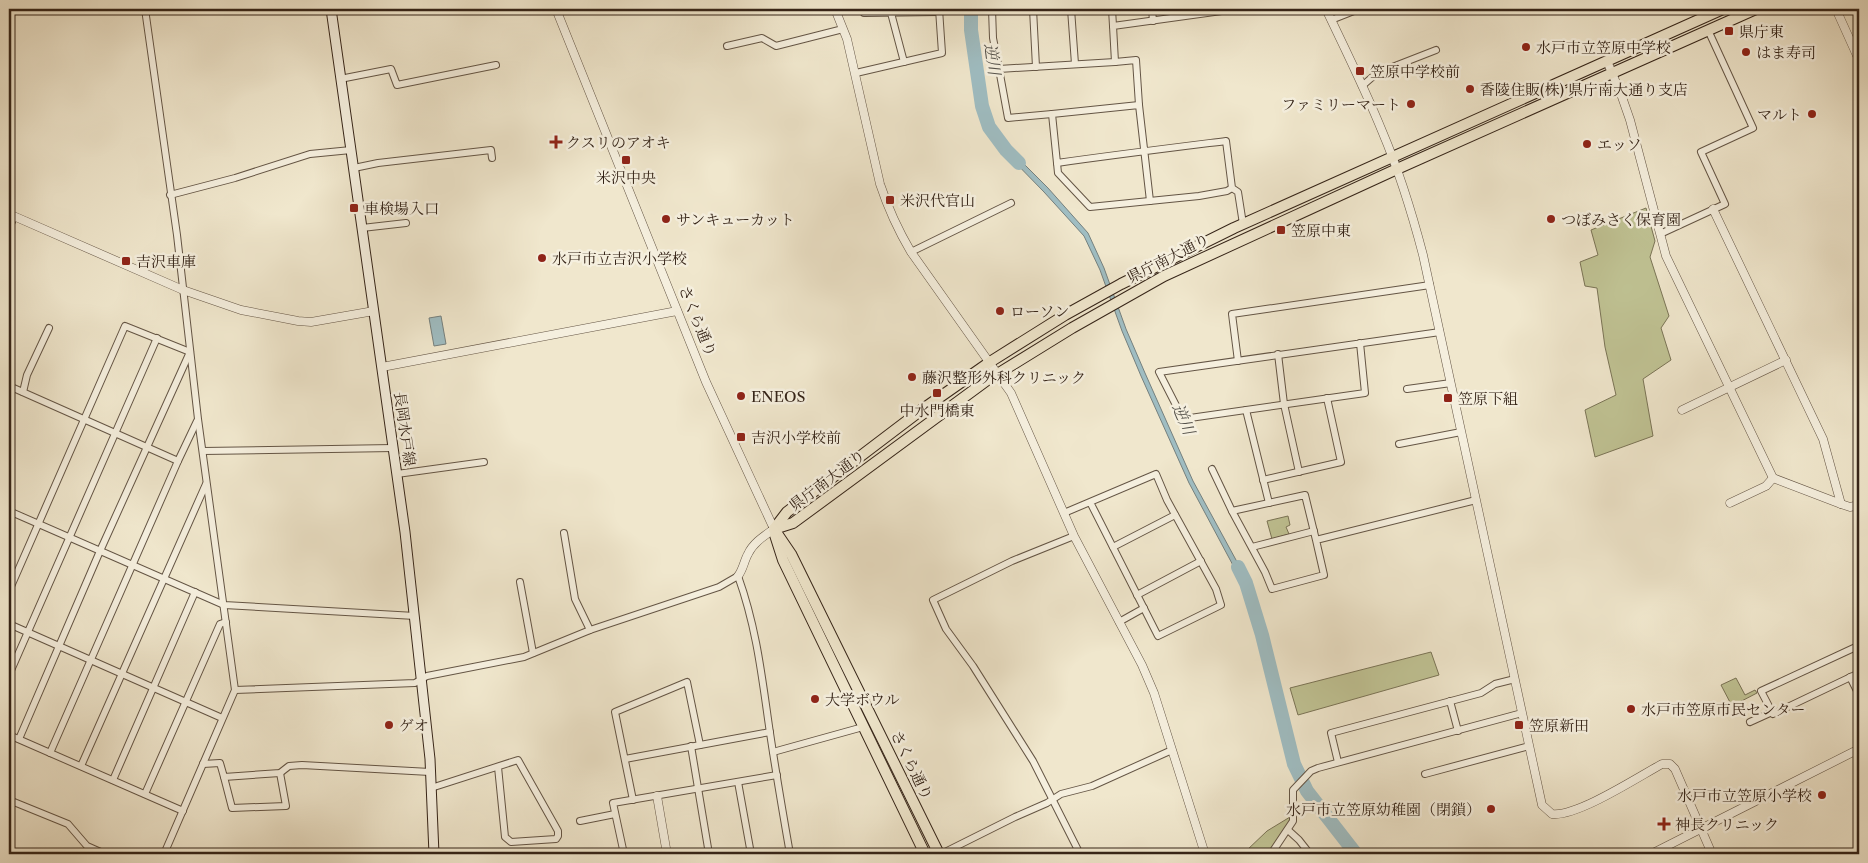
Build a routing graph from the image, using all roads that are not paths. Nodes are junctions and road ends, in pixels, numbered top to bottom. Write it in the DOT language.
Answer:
graph roads {
  1 [pos="145,9"];
  2 [pos="331,9"];
  3 [pos="556,9"];
  4 [pos="835,9"];
  5 [pos="992,9"];
  6 [pos="1033,9"];
  7 [pos="1072,9"];
  8 [pos="1112,9"];
  9 [pos="1152,9"];
  10 [pos="1236,9"];
  11 [pos="1326,9"];
  12 [pos="1359,9"];
  13 [pos="1723,9"];
  14 [pos="1756,9"];
  15 [pos="1836,9"];
  16 [pos="939,10"];
  17 [pos="864,13"];
  18 [pos="891,13"];
  19 [pos="1331,20"];
  20 [pos="1153,21"];
  21 [pos="1113,26"];
  22 [pos="843,29"];
  23 [pos="1708,30"];
  24 [pos="727,46"];
  25 [pos="1436,50"];
  26 [pos="1859,60"];
  27 [pos="904,62"];
  28 [pos="1115,62"];
  29 [pos="1607,62"];
  30 [pos="1075,64"];
  31 [pos="496,65"];
  32 [pos="1036,67"];
  33 [pos="999,69"];
  34 [pos="856,73"];
  35 [pos="1613,74"];
  36 [pos="340,79"];
  37 [pos="1362,86"];
  38 [pos="1139,105"];
  39 [pos="1052,114"];
  40 [pos="351,150"];
  41 [pos="1144,151"];
  42 [pos="1392,156"];
  43 [pos="492,158"];
  44 [pos="1058,163"];
  45 [pos="354,168"];
  46 [pos="1397,169"];
  47 [pos="1232,188"];
  48 [pos="170,195"];
  49 [pos="1150,201"];
  50 [pos="1011,203"];
  51 [pos="1714,209"];
  52 [pos="11,215"];
  53 [pos="406,223"];
  54 [pos="1243,224"];
  55 [pos="9,228"];
  56 [pos="362,228"];
  57 [pos="1660,234"];
  58 [pos="911,252"];
  59 [pos="1430,285"];
  60 [pos="183,290"];
  61 [pos="677,311"];
  62 [pos="374,312"];
  63 [pos="49,328"];
  64 [pos="1440,332"];
  65 [pos="157,338"];
  66 [pos="1360,342"];
  67 [pos="190,352"];
  68 [pos="1278,354"];
  69 [pos="1786,360"];
  70 [pos="1238,361"];
  71 [pos="990,362"];
  72 [pos="382,367"];
  73 [pos="998,373"];
  74 [pos="1450,383"];
  75 [pos="9,386"];
  76 [pos="1728,387"];
  77 [pos="1407,389"];
  78 [pos="23,392"];
  79 [pos="1327,398"];
  80 [pos="1284,404"];
  81 [pos="1246,410"];
  82 [pos="1682,410"];
  83 [pos="84,419"];
  84 [pos="198,419"];
  85 [pos="1461,432"];
  86 [pos="115,433"];
  87 [pos="1399,444"];
  88 [pos="147,447"];
  89 [pos="393,448"];
  90 [pos="203,451"];
  91 [pos="178,461"];
  92 [pos="484,462"];
  93 [pos="1212,469"];
  94 [pos="1299,472"];
  95 [pos="397,474"];
  96 [pos="1773,478"];
  97 [pos="1263,480"];
  98 [pos="207,482"];
  99 [pos="1476,500"];
  100 [pos="1090,502"];
  101 [pos="1269,503"];
  102 [pos="1730,503"];
  103 [pos="1841,504"];
  104 [pos="1859,505"];
  105 [pos="1232,510"];
  106 [pos="9,511"];
  107 [pos="1064,513"];
  108 [pos="1175,515"];
  109 [pos="38,524"];
  110 [pos="774,530"];
  111 [pos="1314,531"];
  112 [pos="564,533"];
  113 [pos="1074,536"];
  114 [pos="69,538"];
  115 [pos="1316,540"];
  116 [pos="1113,547"];
  117 [pos="1252,548"];
  118 [pos="100,551"];
  119 [pos="1201,561"];
  120 [pos="132,565"];
  121 [pos="738,576"];
  122 [pos="164,579"];
  123 [pos="520,582"];
  124 [pos="9,591"];
  125 [pos="195,592"];
  126 [pos="1137,595"];
  127 [pos="224,605"];
  128 [pos="1144,608"];
  129 [pos="415,616"];
  130 [pos="226,622"];
  131 [pos="1119,622"];
  132 [pos="9,624"];
  133 [pos="590,630"];
  134 [pos="28,632"];
  135 [pos="59,646"];
  136 [pos="1859,647"];
  137 [pos="533,654"];
  138 [pos="91,660"];
  139 [pos="1859,673"];
  140 [pos="122,674"];
  141 [pos="9,675"];
  142 [pos="1850,677"];
  143 [pos="421,679"];
  144 [pos="1515,679"];
  145 [pos="153,688"];
  146 [pos="236,690"];
  147 [pos="1859,695"];
  148 [pos="1450,701"];
  149 [pos="185,702"];
  150 [pos="1772,712"];
  151 [pos="1522,713"];
  152 [pos="222,718"];
  153 [pos="1750,722"];
  154 [pos="863,727"];
  155 [pos="1458,731"];
  156 [pos="770,732"];
  157 [pos="9,735"];
  158 [pos="18,739"];
  159 [pos="700,745"];
  160 [pos="691,746"];
  161 [pos="1529,746"];
  162 [pos="1859,749"];
  163 [pos="1172,750"];
  164 [pos="773,752"];
  165 [pos="50,753"];
  166 [pos="624,759"];
  167 [pos="1338,762"];
  168 [pos="203,764"];
  169 [pos="81,766"];
  170 [pos="498,767"];
  171 [pos="430,772"];
  172 [pos="280,773"];
  173 [pos="1426,774"];
  174 [pos="777,775"];
  175 [pos="224,777"];
  176 [pos="113,780"];
  177 [pos="738,782"];
  178 [pos="431,788"];
  179 [pos="698,788"];
  180 [pos="144,794"];
  181 [pos="657,796"];
  182 [pos="1053,799"];
  183 [pos="9,800"];
  184 [pos="633,800"];
  185 [pos="183,811"];
  186 [pos="616,814"];
  187 [pos="580,821"];
  188 [pos="1701,829"];
  189 [pos="1288,830"];
  190 [pos="105,854"];
  191 [pos="164,854"];
  192 [pos="434,854"];
  193 [pos="624,854"];
  194 [pos="667,854"];
  195 [pos="709,854"];
  196 [pos="751,854"];
  197 [pos="790,854"];
  198 [pos="925,854"];
  199 [pos="940,854"];
  200 [pos="1080,854"];
  201 [pos="1205,854"];
  202 [pos="1272,854"];
  203 [pos="1310,854"];
  204 [pos="1651,854"];
  205 [pos="1712,854"];
  1 -- 48 [label="street"];
  2 -- 36 [label="main road, 長岡水戸線"];
  3 -- 61 [label="street, さくら通り"];
  4 -- 22 [label="street"];
  5 -- 33 [label="street"];
  6 -- 32 [label="street"];
  7 -- 30 [label="street"];
  8 -- 21 [label="street"];
  9 -- 20 [label="street"];
  10 -- 20 [label="street"];
  11 -- 19 [label="street"];
  12 -- 19 [label="street"];
  13 -- 29 [label="main road, 県庁南大通り"];
  14 -- 23 [label="main road, 県庁南大通り"];
  15 -- 26 [label="street"];
  16 -- 18 [label="street"];
  16 -- 27 [label="street"];
  17 -- 18 [label="street"];
  18 -- 27 [label="street"];
  19 -- 37 [label="street"];
  20 -- 21 [label="street"];
  21 -- 28 [label="street"];
  22 -- 24 [label="street"];
  22 -- 34 [label="street"];
  23 -- 35 [label="main road, 県庁南大通り"];
  23 -- 51 [label="street"];
  25 -- 37 [label="street"];
  27 -- 34 [label="street"];
  28 -- 30 [label="street"];
  28 -- 38 [label="street"];
  29 -- 35 [label="street"];
  29 -- 42 [label="main road, 県庁南大通り"];
  30 -- 32 [label="street"];
  31 -- 36 [label="street"];
  32 -- 33 [label="street"];
  33 -- 39 [label="street"];
  34 -- 58 [label="street"];
  35 -- 46 [label="main road, 県庁南大通り"];
  35 -- 57 [label="street"];
  36 -- 40 [label="main road, 長岡水戸線"];
  37 -- 42 [label="street"];
  38 -- 39 [label="street"];
  38 -- 41 [label="street"];
  39 -- 44 [label="street"];
  40 -- 45 [label="main road, 長岡水戸線"];
  40 -- 48 [label="street"];
  41 -- 44 [label="street"];
  41 -- 47 [label="street"];
  41 -- 49 [label="street"];
  42 -- 46 [label="street"];
  42 -- 54 [label="main road, 県庁南大通り"];
  43 -- 45 [label="street"];
  44 -- 49 [label="street"];
  45 -- 56 [label="main road, 長岡水戸線"];
  46 -- 59 [label="street"];
  46 -- 73 [label="main road, 県庁南大通り"];
  47 -- 49 [label="street"];
  47 -- 54 [label="street"];
  48 -- 60 [label="street"];
  50 -- 58 [label="street"];
  51 -- 57 [label="street"];
  51 -- 69 [label="street"];
  52 -- 55 [label="street"];
  52 -- 60 [label="street"];
  53 -- 56 [label="street"];
  54 -- 71 [label="main road, 県庁南大通り"];
  56 -- 62 [label="main road, 長岡水戸線"];
  57 -- 76 [label="street"];
  58 -- 71 [label="street"];
  59 -- 64 [label="street"];
  59 -- 70 [label="street"];
  60 -- 62 [label="street"];
  60 -- 67 [label="street"];
  61 -- 72 [label="street"];
  61 -- 110 [label="street, さくら通り"];
  62 -- 72 [label="main road, 長岡水戸線"];
  63 -- 78 [label="street"];
  64 -- 66 [label="street"];
  64 -- 74 [label="street"];
  65 -- 67 [label="street"];
  65 -- 83 [label="street"];
  65 -- 86 [label="street"];
  66 -- 68 [label="street"];
  66 -- 79 [label="street"];
  67 -- 84 [label="street"];
  67 -- 88 [label="street"];
  68 -- 70 [label="street"];
  68 -- 80 [label="street"];
  69 -- 76 [label="street"];
  69 -- 103 [label="street"];
  70 -- 81 [label="street"];
  71 -- 73 [label="street"];
  71 -- 110 [label="main road, 県庁南大通り"];
  72 -- 89 [label="main road, 長岡水戸線"];
  73 -- 107 [label="street"];
  73 -- 110 [label="main road, 県庁南大通り"];
  74 -- 77 [label="street"];
  74 -- 85 [label="street"];
  75 -- 78 [label="street"];
  76 -- 82 [label="street"];
  76 -- 96 [label="street"];
  78 -- 83 [label="street"];
  79 -- 80 [label="street"];
  79 -- 94 [label="street"];
  80 -- 81 [label="street"];
  80 -- 94 [label="street"];
  81 -- 97 [label="street"];
  83 -- 86 [label="street"];
  83 -- 109 [label="street"];
  84 -- 90 [label="street"];
  84 -- 91 [label="street"];
  85 -- 87 [label="street"];
  85 -- 99 [label="street"];
  86 -- 88 [label="street"];
  86 -- 114 [label="street"];
  88 -- 91 [label="street"];
  88 -- 118 [label="street"];
  89 -- 90 [label="street"];
  89 -- 95 [label="main road, 長岡水戸線"];
  90 -- 98 [label="street"];
  91 -- 120 [label="street"];
  92 -- 95 [label="street"];
  93 -- 105 [label="street"];
  94 -- 97 [label="street"];
  95 -- 129 [label="main road, 長岡水戸線"];
  96 -- 102 [label="street"];
  96 -- 103 [label="street"];
  97 -- 101 [label="street"];
  98 -- 122 [label="street"];
  98 -- 127 [label="street"];
  99 -- 115 [label="street"];
  99 -- 144 [label="street"];
  100 -- 107 [label="street"];
  100 -- 108 [label="street"];
  100 -- 116 [label="street"];
  101 -- 105 [label="street"];
  101 -- 111 [label="street"];
  103 -- 104 [label="street"];
  105 -- 117 [label="street"];
  106 -- 109 [label="street"];
  107 -- 113 [label="street"];
  108 -- 116 [label="street"];
  108 -- 119 [label="street"];
  109 -- 114 [label="street"];
  109 -- 124 [label="street"];
  110 -- 121 [label="street"];
  110 -- 154 [label="main road, さくら通り"];
  110 -- 199 [label="main road, さくら通り"];
  111 -- 115 [label="street"];
  111 -- 117 [label="street"];
  112 -- 133 [label="street"];
  113 -- 131 [label="street"];
  113 -- 182 [label="street"];
  114 -- 118 [label="street"];
  114 -- 134 [label="street"];
  115 -- 117 [label="street"];
  116 -- 126 [label="street"];
  118 -- 120 [label="street"];
  118 -- 135 [label="street"];
  119 -- 126 [label="street"];
  119 -- 128 [label="street"];
  120 -- 122 [label="street"];
  120 -- 138 [label="street"];
  121 -- 133 [label="street"];
  121 -- 156 [label="street"];
  122 -- 125 [label="street"];
  122 -- 140 [label="street"];
  123 -- 137 [label="street"];
  125 -- 127 [label="street"];
  125 -- 145 [label="street"];
  126 -- 128 [label="street"];
  127 -- 129 [label="street"];
  127 -- 130 [label="street"];
  128 -- 131 [label="street"];
  129 -- 143 [label="main road, 長岡水戸線"];
  130 -- 146 [label="street"];
  130 -- 149 [label="street"];
  131 -- 163 [label="street"];
  132 -- 134 [label="street"];
  133 -- 137 [label="street"];
  134 -- 135 [label="street"];
  134 -- 141 [label="street"];
  135 -- 138 [label="street"];
  135 -- 158 [label="street"];
  136 -- 150 [label="street"];
  137 -- 143 [label="street"];
  138 -- 140 [label="street"];
  138 -- 165 [label="street"];
  139 -- 142 [label="street"];
  140 -- 145 [label="street"];
  140 -- 169 [label="street"];
  142 -- 147 [label="street"];
  142 -- 150 [label="street"];
  143 -- 146 [label="street"];
  143 -- 171 [label="main road, 長岡水戸線"];
  144 -- 148 [label="street"];
  144 -- 151 [label="street"];
  145 -- 149 [label="street"];
  145 -- 176 [label="street"];
  146 -- 152 [label="street"];
  148 -- 155 [label="street"];
  148 -- 167 [label="street"];
  149 -- 152 [label="street"];
  149 -- 180 [label="street"];
  150 -- 153 [label="street"];
  151 -- 155 [label="street"];
  151 -- 161 [label="street"];
  152 -- 168 [label="street"];
  154 -- 164 [label="street"];
  154 -- 198 [label="main road, さくら通り"];
  155 -- 167 [label="street"];
  156 -- 159 [label="street"];
  156 -- 164 [label="street"];
  157 -- 158 [label="street"];
  158 -- 165 [label="street"];
  159 -- 160 [label="street"];
  159 -- 166 [label="street"];
  160 -- 166 [label="street"];
  160 -- 179 [label="street"];
  161 -- 173 [label="street"];
  161 -- 188 [label="street"];
  162 -- 188 [label="street"];
  163 -- 182 [label="street"];
  163 -- 201 [label="street"];
  164 -- 174 [label="street"];
  165 -- 169 [label="street"];
  166 -- 184 [label="street"];
  167 -- 189 [label="street"];
  168 -- 175 [label="street"];
  168 -- 185 [label="street"];
  169 -- 176 [label="street"];
  170 -- 170 [label="street"];
  170 -- 178 [label="street"];
  171 -- 172 [label="street"];
  171 -- 178 [label="main road, 長岡水戸線"];
  172 -- 175 [label="street"];
  172 -- 175 [label="street"];
  174 -- 177 [label="street"];
  174 -- 197 [label="street"];
  176 -- 180 [label="street"];
  177 -- 179 [label="street"];
  177 -- 196 [label="street"];
  178 -- 192 [label="main road, 長岡水戸線"];
  179 -- 181 [label="street"];
  179 -- 195 [label="street"];
  180 -- 185 [label="street"];
  181 -- 184 [label="street"];
  181 -- 194 [label="street"];
  182 -- 199 [label="street"];
  182 -- 200 [label="street"];
  183 -- 190 [label="street"];
  184 -- 186 [label="street"];
  185 -- 191 [label="street"];
  186 -- 187 [label="street"];
  186 -- 193 [label="street"];
  188 -- 204 [label="street"];
  188 -- 205 [label="street"];
  189 -- 202 [label="street"];
  189 -- 203 [label="street"];
}
